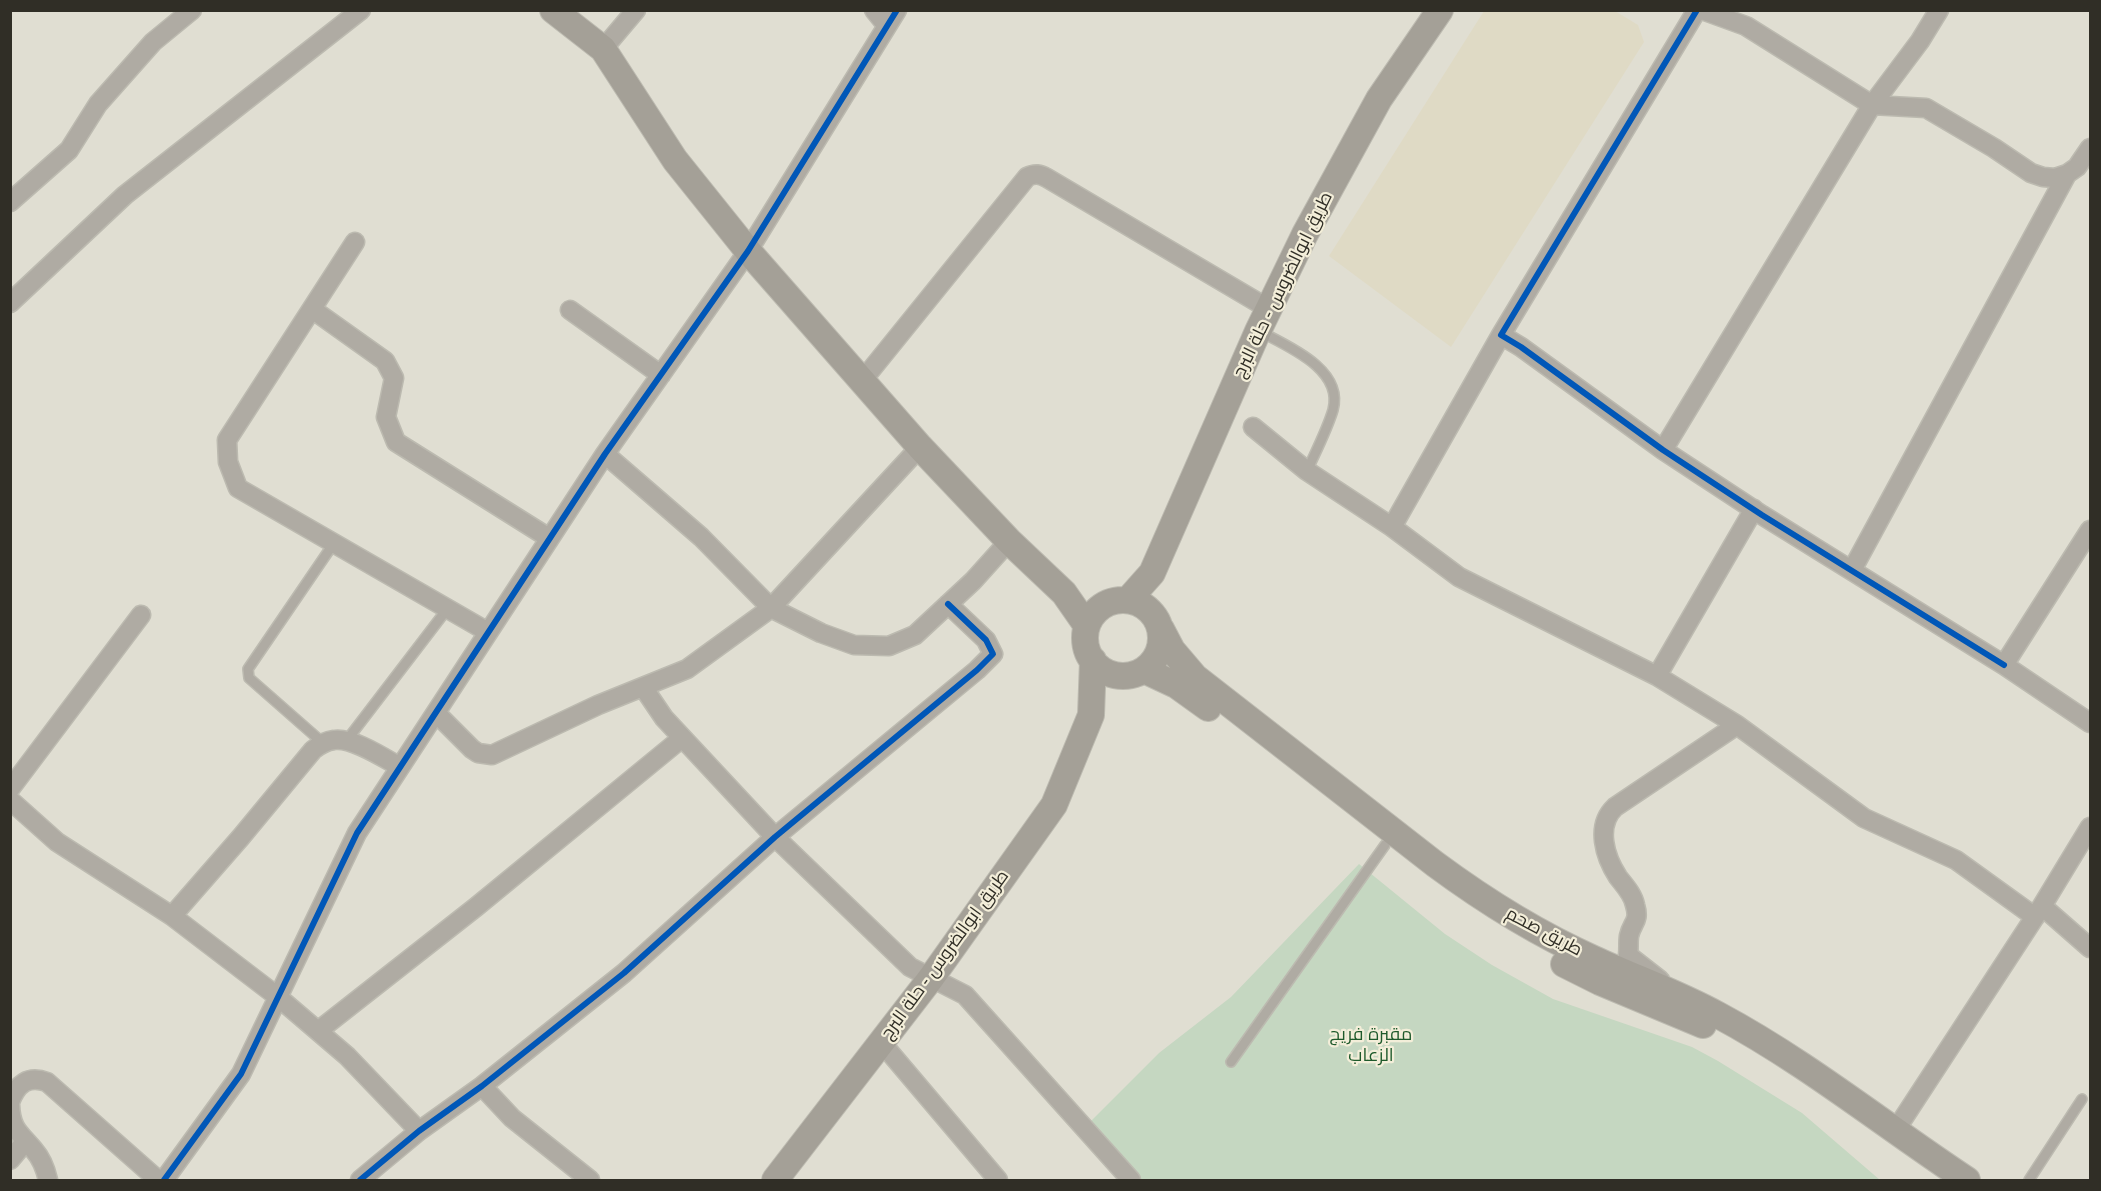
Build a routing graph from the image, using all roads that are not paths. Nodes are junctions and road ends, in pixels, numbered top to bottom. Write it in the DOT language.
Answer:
graph roads {
  1 [pos="192,10"];
  2 [pos="362,10"];
  3 [pos="553,10"];
  4 [pos="636,10"];
  5 [pos="874,10"];
  6 [pos="1440,10"];
  7 [pos="1697,10"];
  8 [pos="1702,10"];
  9 [pos="1939,10"];
  10 [pos="892,18"];
  11 [pos="603,49"];
  12 [pos="1872,105"];
  13 [pos="2091,147"];
  14 [pos="2067,174"];
  15 [pos="10,202"];
  16 [pos="355,242"];
  17 [pos="748,251"];
  18 [pos="10,303"];
  19 [pos="312,309"];
  20 [pos="570,310"];
  21 [pos="1264,320"];
  22 [pos="1501,335"];
  23 [pos="661,375"];
  24 [pos="862,381"];
  25 [pos="1253,427"];
  26 [pos="920,447"];
  27 [pos="1663,450"];
  28 [pos="606,454"];
  29 [pos="1307,471"];
  30 [pos="1754,509"];
  31 [pos="1392,527"];
  32 [pos="2091,530"];
  33 [pos="549,538"];
  34 [pos="1009,541"];
  35 [pos="334,543"];
  36 [pos="1852,570"];
  37 [pos="1152,573"];
  38 [pos="1064,593"];
  39 [pos="1128,600"];
  40 [pos="948,604"];
  41 [pos="1102,605"];
  42 [pos="448,608"];
  43 [pos="771,608"];
  44 [pos="141,615"];
  45 [pos="1158,622"];
  46 [pos="1087,626"];
  47 [pos="488,632"];
  48 [pos="1093,660"];
  49 [pos="2004,665"];
  50 [pos="1134,673"];
  51 [pos="1657,676"];
  52 [pos="643,687"];
  53 [pos="436,713"];
  54 [pos="1091,715"];
  55 [pos="2091,723"];
  56 [pos="1737,725"];
  57 [pos="682,738"];
  58 [pos="347,740"];
  59 [pos="323,743"];
  60 [pos="400,767"];
  61 [pos="10,789"];
  62 [pos="10,800"];
  63 [pos="2091,827"];
  64 [pos="776,837"];
  65 [pos="1385,845"];
  66 [pos="2038,912"];
  67 [pos="172,916"];
  68 [pos="2091,948"];
  69 [pos="931,978"];
  70 [pos="278,997"];
  71 [pos="1683,998"];
  72 [pos="318,1031"];
  73 [pos="881,1042"];
  74 [pos="1231,1062"];
  75 [pos="482,1086"];
  76 [pos="13,1093"];
  77 [pos="2082,1099"];
  78 [pos="419,1131"];
  79 [pos="1895,1131"];
  80 [pos="26,1142"];
  81 [pos="10,1160"];
  82 [pos="48,1180"];
  83 [pos="158,1180"];
  84 [pos="164,1180"];
  85 [pos="360,1180"];
  86 [pos="590,1180"];
  87 [pos="775,1180"];
  88 [pos="998,1180"];
  89 [pos="1131,1180"];
  90 [pos="1941,1180"];
  91 [pos="1967,1180"];
  92 [pos="2029,1180"];
  1 -- 15 [label="street"];
  2 -- 18 [label="street"];
  3 -- 11 [label="main road"];
  4 -- 11 [label="street"];
  5 -- 10 [label="street"];
  6 -- 21 [label="main road, طريق ابوالضروس - حلة البرج"];
  7 -- 22 [label="street"];
  8 -- 12 [label="street"];
  9 -- 12 [label="street"];
  10 -- 17 [label="street"];
  11 -- 17 [label="main road"];
  12 -- 14 [label="street"];
  12 -- 27 [label="street"];
  13 -- 14 [label="street"];
  14 -- 36 [label="street"];
  16 -- 19 [label="street"];
  17 -- 23 [label="street"];
  17 -- 24 [label="main road"];
  19 -- 33 [label="street"];
  19 -- 35 [label="street"];
  20 -- 23 [label="street"];
  21 -- 24 [label="street"];
  21 -- 29 [label="lane"];
  21 -- 37 [label="main road, طريق ابوالضروس - حلة البرج"];
  22 -- 27 [label="street"];
  22 -- 31 [label="street"];
  23 -- 28 [label="street"];
  24 -- 26 [label="main road"];
  25 -- 29 [label="street"];
  26 -- 34 [label="main road"];
  26 -- 43 [label="street"];
  27 -- 30 [label="street"];
  28 -- 33 [label="street"];
  28 -- 43 [label="street"];
  29 -- 31 [label="street"];
  30 -- 36 [label="street"];
  30 -- 51 [label="street"];
  31 -- 51 [label="street"];
  32 -- 49 [label="street"];
  33 -- 47 [label="street"];
  34 -- 38 [label="main road"];
  34 -- 40 [label="street"];
  35 -- 42 [label="street"];
  35 -- 59 [label="lane"];
  36 -- 49 [label="street"];
  37 -- 39 [label="main road, طريق ابوالضروس - حلة البرج"];
  37 -- 45 [label="main road, طريق ابوالضروس - حلة البرج"];
  38 -- 41 [label="main road"];
  38 -- 46 [label="main road"];
  39 -- 41 [label="main road"];
  39 -- 45 [label="main road"];
  40 -- 43 [label="street"];
  40 -- 64 [label="street"];
  41 -- 46 [label="main road"];
  42 -- 47 [label="street"];
  42 -- 58 [label="lane"];
  43 -- 52 [label="street"];
  44 -- 61 [label="street"];
  45 -- 50 [label="main road"];
  45 -- 71 [label="main road, طريق صحم"];
  46 -- 48 [label="main road"];
  47 -- 53 [label="street"];
  48 -- 50 [label="main road"];
  48 -- 54 [label="main road, طريق ابوالضروس - حلة البرج"];
  49 -- 55 [label="street"];
  50 -- 54 [label="main road, طريق ابوالضروس - حلة البرج"];
  50 -- 65 [label="main road, طريق صحم"];
  51 -- 56 [label="street"];
  52 -- 53 [label="street"];
  52 -- 57 [label="street"];
  53 -- 60 [label="street"];
  54 -- 69 [label="main road, طريق ابوالضروس - حلة البرج"];
  56 -- 66 [label="street"];
  56 -- 71 [label="street"];
  57 -- 64 [label="street"];
  57 -- 72 [label="street"];
  58 -- 59 [label="street"];
  58 -- 60 [label="street"];
  59 -- 67 [label="street"];
  60 -- 70 [label="street"];
  62 -- 67 [label="street"];
  63 -- 66 [label="street"];
  64 -- 69 [label="street"];
  64 -- 75 [label="street"];
  65 -- 74 [label="lane"];
  65 -- 90 [label="main road, طريق صحم"];
  66 -- 68 [label="street"];
  66 -- 79 [label="street"];
  67 -- 70 [label="street"];
  69 -- 73 [label="main road, طريق ابوالضروس - حلة البرج"];
  69 -- 89 [label="street"];
  70 -- 72 [label="street"];
  70 -- 84 [label="street"];
  71 -- 79 [label="main road, طريق صحم"];
  72 -- 78 [label="street"];
  73 -- 87 [label="main road, طريق ابوالضروس - حلة البرج"];
  73 -- 88 [label="street"];
  75 -- 78 [label="street"];
  75 -- 86 [label="street"];
  76 -- 80 [label="street"];
  76 -- 83 [label="street"];
  77 -- 92 [label="lane"];
  78 -- 85 [label="street"];
  79 -- 91 [label="main road, طريق صحم"];
  80 -- 81 [label="street"];
  80 -- 82 [label="street"];
}
